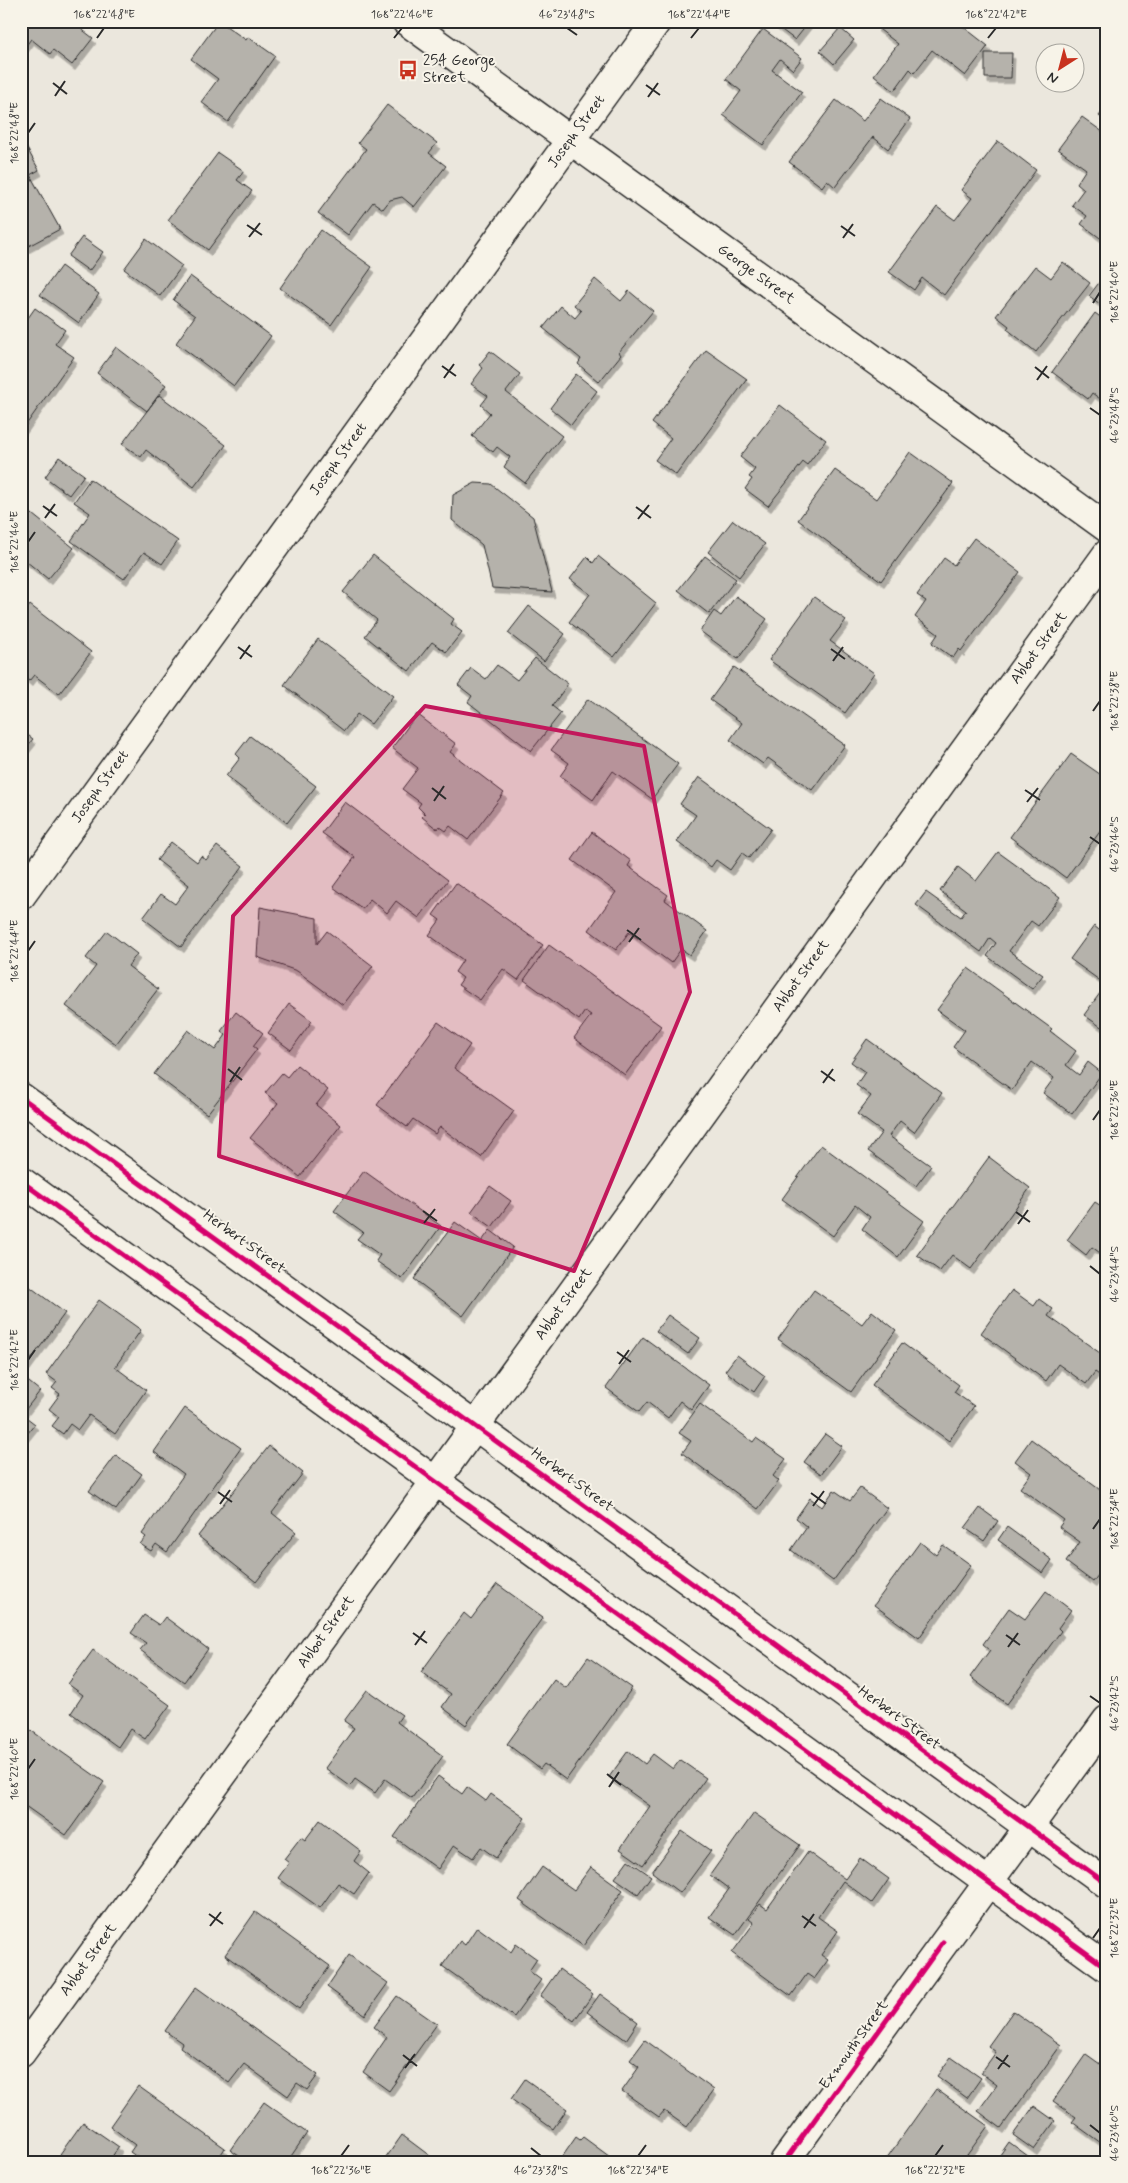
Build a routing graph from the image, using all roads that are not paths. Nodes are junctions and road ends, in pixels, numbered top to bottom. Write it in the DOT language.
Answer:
graph roads {
  1 [pos="406,21"];
  2 [pos="656,21"];
  3 [pos="570,140"];
  4 [pos="1107,528"];
  5 [pos="1107,554"];
  6 [pos="21,896"];
  7 [pos="21,1097"];
  8 [pos="21,1181"];
  9 [pos="476,1426"];
  10 [pos="435,1482"];
  11 [pos="1107,1720"];
  12 [pos="1029,1828"];
  13 [pos="988,1882"];
  14 [pos="1107,1884"];
  15 [pos="1107,1968"];
  16 [pos="21,2053"];
  17 [pos="784,2162"];
  1 -- 3 [label="street, George Street"];
  2 -- 3 [label="street, Joseph Street"];
  3 -- 4 [label="street, George Street"];
  3 -- 6 [label="street, Joseph Street"];
  5 -- 9 [label="street, Abbot Street"];
  7 -- 9 [label="street, Herbert Street"];
  8 -- 10 [label="street"];
  9 -- 10 [label="street, Abbot Street"];
  9 -- 12 [label="street, Herbert Street"];
  10 -- 13 [label="street"];
  10 -- 16 [label="street, Abbot Street"];
  11 -- 12 [label="street, Exmouth Street"];
  12 -- 13 [label="street, Exmouth Street"];
  12 -- 14 [label="street, Herbert Street"];
  13 -- 15 [label="street"];
  13 -- 17 [label="street, Exmouth Street"];
}
